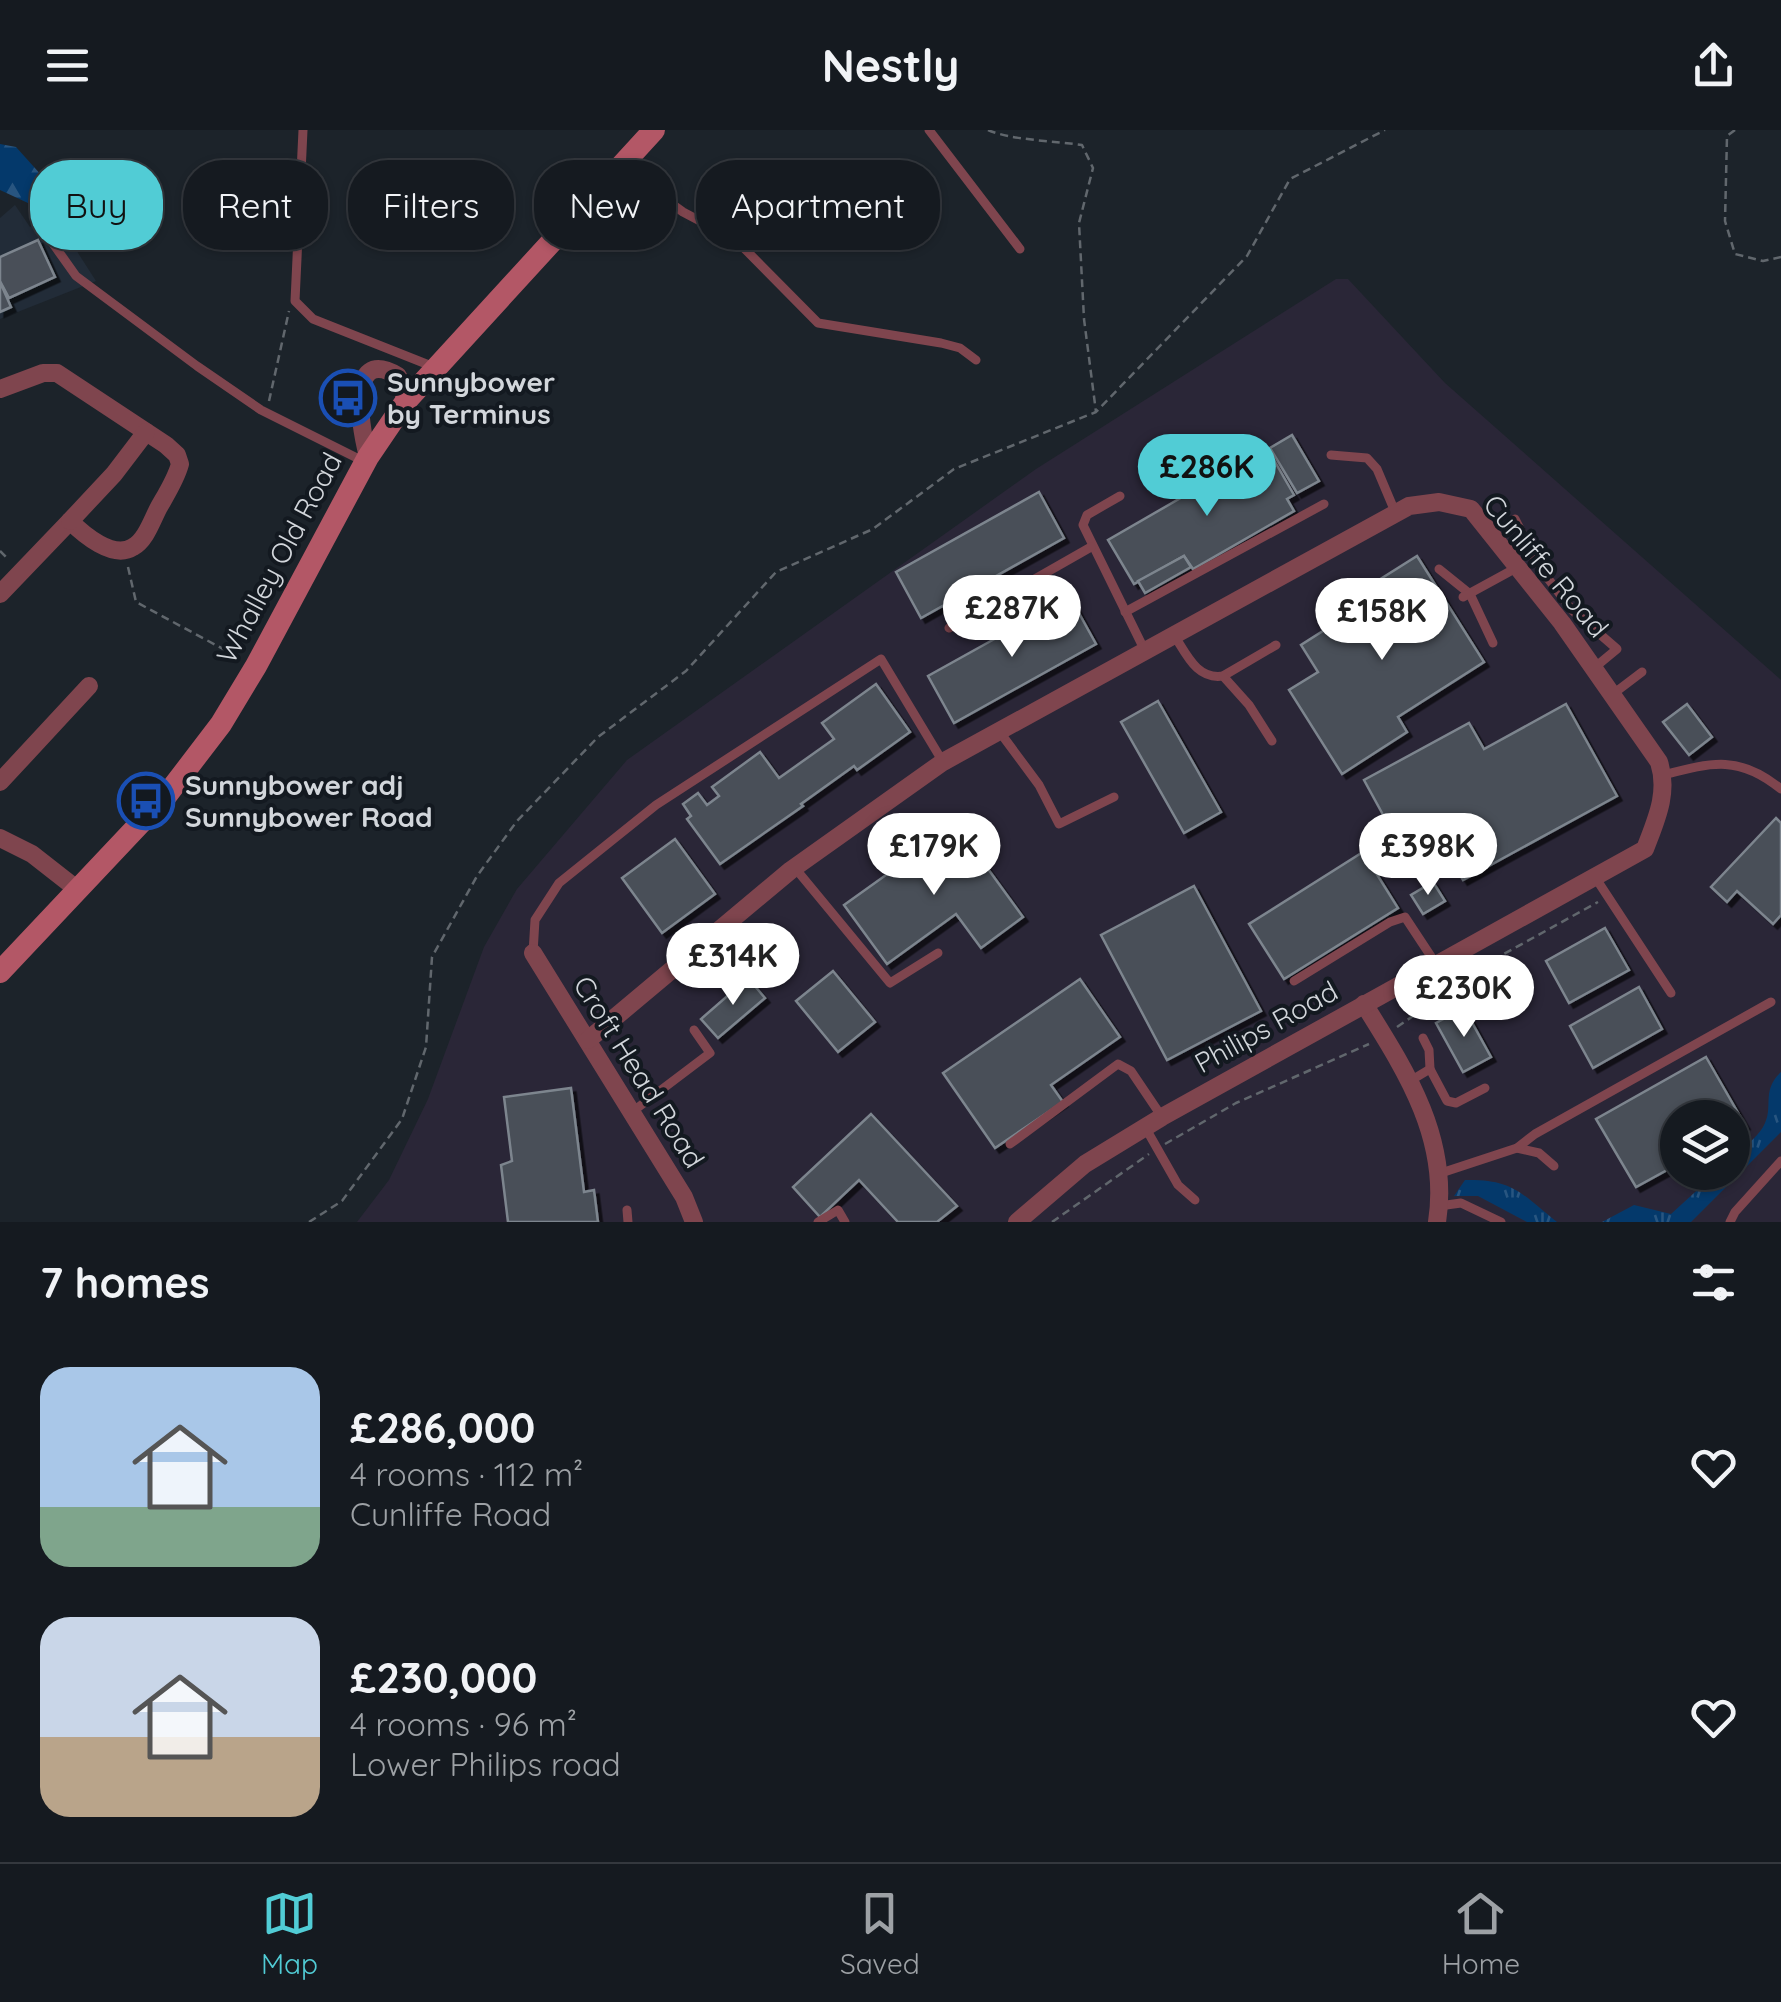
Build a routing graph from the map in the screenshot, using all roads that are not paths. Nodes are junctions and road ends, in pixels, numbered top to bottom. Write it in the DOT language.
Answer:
graph roads {
  1 [pos="304,130"];
  2 [pos="654,130"];
  3 [pos="929,130"];
  4 [pos="626,160"];
  5 [pos="676,207"];
  6 [pos="1020,249"];
  7 [pos="58,250"];
  8 [pos="544,250"];
  9 [pos="976,360"];
  10 [pos="436,368"];
  11 [pos="0,390"];
  12 [pos="406,401"];
  13 [pos="146,432"];
  14 [pos="1331,455"];
  15 [pos="367,459"];
  16 [pos="1120,496"];
  17 [pos="1324,504"];
  18 [pos="1396,514"];
  19 [pos="1515,519"];
  20 [pos="70,521"];
  21 [pos="1091,547"];
  22 [pos="1518,568"];
  23 [pos="1440,569"];
  24 [pos="0,594"];
  25 [pos="1467,595"];
  26 [pos="1125,612"];
  27 [pos="949,628"];
  28 [pos="1174,635"];
  29 [pos="1493,643"];
  30 [pos="1276,645"];
  31 [pos="1145,652"];
  32 [pos="1594,668"];
  33 [pos="1642,672"];
  34 [pos="1223,676"];
  35 [pos="89,686"];
  36 [pos="1613,694"];
  37 [pos="999,731"];
  38 [pos="1272,741"];
  39 [pos="943,762"];
  40 [pos="1664,775"];
  41 [pos="0,782"];
  42 [pos="1781,789"];
  43 [pos="1114,796"];
  44 [pos="0,838"];
  45 [pos="794,868"];
  46 [pos="1595,876"];
  47 [pos="78,890"];
  48 [pos="532,952"];
  49 [pos="938,952"];
  50 [pos="1437,966"];
  51 [pos="0,972"];
  52 [pos="1294,981"];
  53 [pos="1671,993"];
  54 [pos="1771,1002"];
  55 [pos="1364,1004"];
  56 [pos="694,1030"];
  57 [pos="1423,1038"];
  58 [pos="588,1040"];
  59 [pos="1430,1069"];
  60 [pos="1410,1081"];
  61 [pos="1485,1088"];
  62 [pos="632,1112"];
  63 [pos="1153,1122"];
  64 [pos="1010,1144"];
  65 [pos="1517,1148"];
  66 [pos="1781,1161"];
  67 [pos="1554,1166"];
  68 [pos="1438,1174"];
  69 [pos="1195,1200"];
  70 [pos="626,1210"];
  71 [pos="1438,1214"];
  72 [pos="628,1222"];
  73 [pos="694,1222"];
  74 [pos="818,1222"];
  75 [pos="845,1222"];
  76 [pos="1018,1222"];
  77 [pos="1502,1222"];
  78 [pos="1730,1222"];
  1 -- 10 [label="lane"];
  2 -- 4 [label="street, Whalley Old Road"];
  3 -- 6 [label="lane"];
  5 -- 9 [label="lane"];
  7 -- 15 [label="lane"];
  8 -- 10 [label="street, Whalley Old Road"];
  10 -- 12 [label="street, Whalley Old Road"];
  11 -- 13 [label="street"];
  12 -- 15 [label="street, Whalley Old Road"];
  12 -- 15 [label="street"];
  13 -- 20 [label="street"];
  13 -- 20 [label="street"];
  14 -- 18 [label="lane"];
  15 -- 47 [label="street, Whalley Old Road"];
  16 -- 21 [label="lane"];
  17 -- 26 [label="lane"];
  18 -- 22 [label="street, Cunliffe Road"];
  18 -- 28 [label="street, Cunliffe Road"];
  19 -- 32 [label="lane"];
  20 -- 24 [label="street"];
  21 -- 26 [label="lane"];
  21 -- 27 [label="lane"];
  22 -- 25 [label="lane"];
  22 -- 32 [label="street, Cunliffe Road"];
  23 -- 25 [label="lane"];
  25 -- 29 [label="lane"];
  26 -- 31 [label="lane"];
  28 -- 31 [label="street, Cunliffe Road"];
  28 -- 34 [label="lane"];
  30 -- 34 [label="lane"];
  31 -- 37 [label="street, Cunliffe Road"];
  32 -- 36 [label="street, Cunliffe Road"];
  33 -- 36 [label="lane"];
  34 -- 38 [label="lane"];
  35 -- 41 [label="street"];
  36 -- 40 [label="street, Cunliffe Road"];
  37 -- 39 [label="street, Cunliffe Road"];
  37 -- 43 [label="lane"];
  39 -- 45 [label="street, Cunliffe Road"];
  39 -- 48 [label="lane"];
  40 -- 42 [label="lane"];
  40 -- 46 [label="street, Philips Road"];
  44 -- 47 [label="street"];
  45 -- 49 [label="lane"];
  45 -- 58 [label="street, Cunliffe Road"];
  46 -- 50 [label="street, Philips Road"];
  46 -- 53 [label="lane"];
  47 -- 51 [label="street, Whalley Old Road"];
  48 -- 58 [label="street, Croft Head Road"];
  50 -- 52 [label="lane"];
  50 -- 55 [label="street, Philips Road"];
  54 -- 65 [label="lane"];
  55 -- 60 [label="street"];
  55 -- 63 [label="street, Philips Road"];
  56 -- 62 [label="lane"];
  57 -- 59 [label="lane"];
  58 -- 62 [label="street, Croft Head Road"];
  59 -- 60 [label="lane"];
  59 -- 61 [label="lane"];
  60 -- 68 [label="street"];
  62 -- 73 [label="street, Croft Head Road"];
  63 -- 64 [label="lane"];
  63 -- 69 [label="lane"];
  63 -- 76 [label="street, Philips Road"];
  65 -- 67 [label="lane"];
  65 -- 68 [label="lane"];
  66 -- 78 [label="lane"];
  68 -- 71 [label="street"];
  70 -- 72 [label="lane"];
  71 -- 77 [label="lane"];
  74 -- 75 [label="lane"];
}
